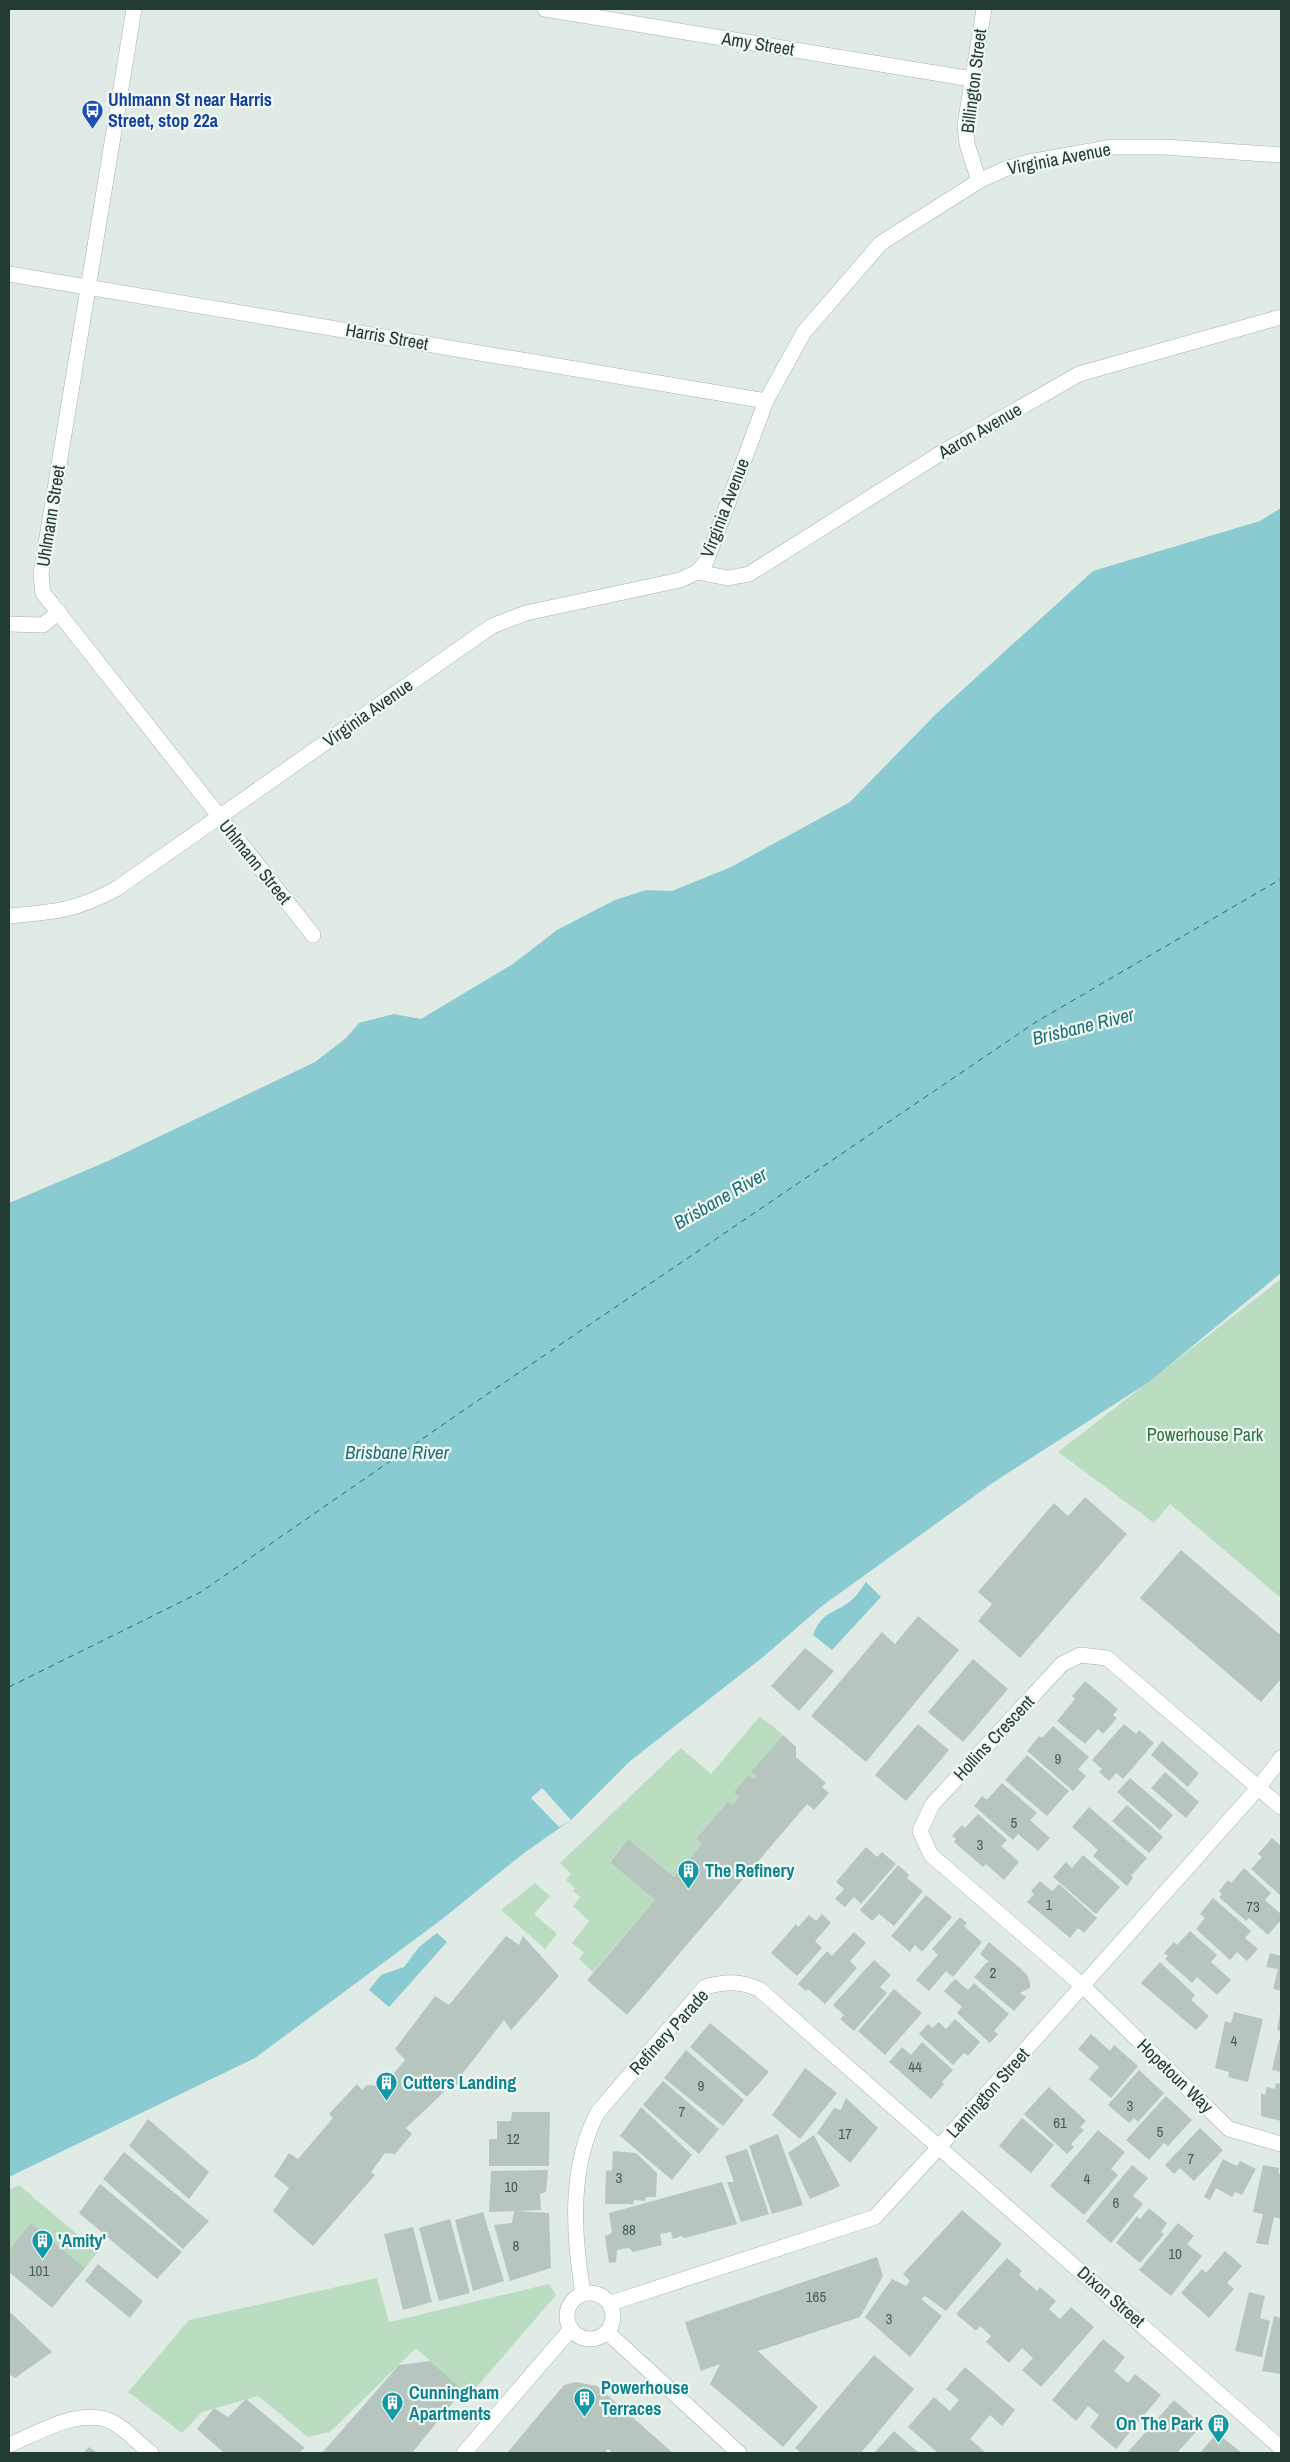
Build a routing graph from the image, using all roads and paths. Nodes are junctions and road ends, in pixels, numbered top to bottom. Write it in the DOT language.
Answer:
graph roads {
  1 [pos="134,9"];
  2 [pos="545,9"];
  3 [pos="984,9"];
  4 [pos="972,79"];
  5 [pos="1281,155"];
  6 [pos="979,181"];
  7 [pos="9,274"];
  8 [pos="90,287"];
  9 [pos="1281,317"];
  10 [pos="766,401"];
  11 [pos="697,572"];
  12 [pos="59,612"];
  13 [pos="9,624"];
  14 [pos="220,818"];
  15 [pos="9,916"];
  16 [pos="313,935"];
  17 [pos="1281,1758"];
  18 [pos="1259,1787"];
  19 [pos="1281,1807"];
  20 [pos="1083,1986"];
  21 [pos="1281,2144"];
  22 [pos="940,2146"];
  23 [pos="583,2293"];
  24 [pos="610,2303"];
  25 [pos="571,2329"];
  26 [pos="608,2332"];
  27 [pos="9,2445"];
  28 [pos="1281,2448"];
  29 [pos="151,2453"];
  30 [pos="464,2453"];
  31 [pos="739,2453"];
  1 -- 8 [label="street, Uhlmann Street"];
  2 -- 4 [label="street, Amy Street"];
  3 -- 4 [label="street, Billington Street"];
  4 -- 6 [label="street, Billington Street"];
  5 -- 6 [label="street, Virginia Avenue"];
  6 -- 10 [label="street, Virginia Avenue"];
  7 -- 8 [label="street, Harris Street"];
  8 -- 10 [label="street, Harris Street"];
  8 -- 12 [label="street, Uhlmann Street"];
  9 -- 11 [label="street, Aaron Avenue"];
  10 -- 11 [label="street, Virginia Avenue"];
  11 -- 14 [label="street, Virginia Avenue"];
  12 -- 13 [label="street"];
  12 -- 14 [label="street, Uhlmann Street"];
  14 -- 15 [label="street, Virginia Avenue"];
  14 -- 16 [label="street, Uhlmann Street"];
  17 -- 18 [label="street, Lamington Street"];
  18 -- 19 [label="street"];
  18 -- 20 [label="street, Lamington Street"];
  18 -- 20 [label="street, Hollins Crescent"];
  20 -- 21 [label="street, Hopetoun Way"];
  20 -- 22 [label="street, Lamington Street"];
  22 -- 23 [label="street, Refinery Parade"];
  22 -- 24 [label="street, Lamington Street"];
  22 -- 28 [label="street, Dixon Street"];
  23 -- 24 [label="street"];
  23 -- 25 [label="street"];
  24 -- 26 [label="street"];
  25 -- 26 [label="street"];
  25 -- 30 [label="street"];
  26 -- 31 [label="street"];
  27 -- 29 [label="street"];
}
